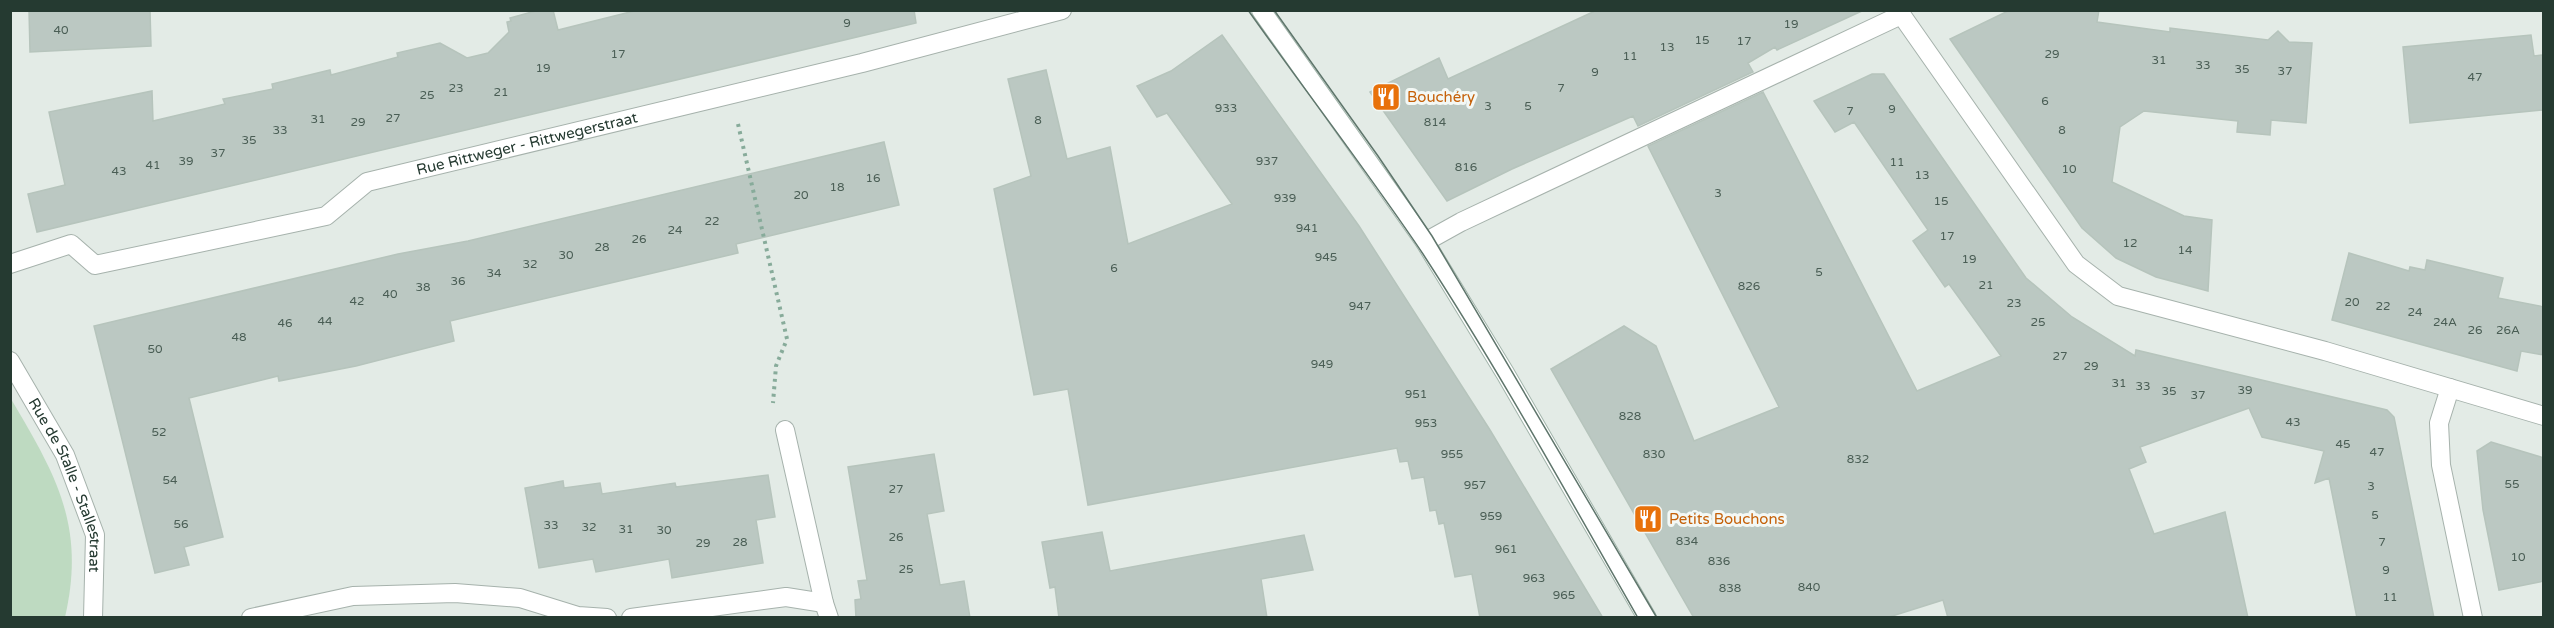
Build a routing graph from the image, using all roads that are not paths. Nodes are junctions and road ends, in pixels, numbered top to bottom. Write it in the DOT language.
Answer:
graph roads {
  1 [pos="1062,10"];
  2 [pos="1261,10"];
  3 [pos="1900,13"];
  4 [pos="1425,242"];
  5 [pos="10,264"];
  6 [pos="10,361"];
  7 [pos="2450,388"];
  8 [pos="2544,416"];
  9 [pos="785,430"];
  10 [pos="826,610"];
  11 [pos="716,612"];
  12 [pos="93,618"];
  13 [pos="251,618"];
  14 [pos="607,618"];
  15 [pos="631,618"];
  16 [pos="1647,618"];
  17 [pos="2473,618"];
  1 -- 5 [label="street, Rue Rittweger - Rittwegerstraat"];
  2 -- 4 [label="street"];
  3 -- 4 [label="street"];
  3 -- 7 [label="street"];
  4 -- 16 [label="street"];
  6 -- 12 [label="street, Rue de Stalle - Stallestraat"];
  7 -- 8 [label="street"];
  7 -- 17 [label="street"];
  9 -- 10 [label="street"];
  10 -- 11 [label="street"];
  11 -- 15 [label="street"];
  13 -- 14 [label="street"];
}
